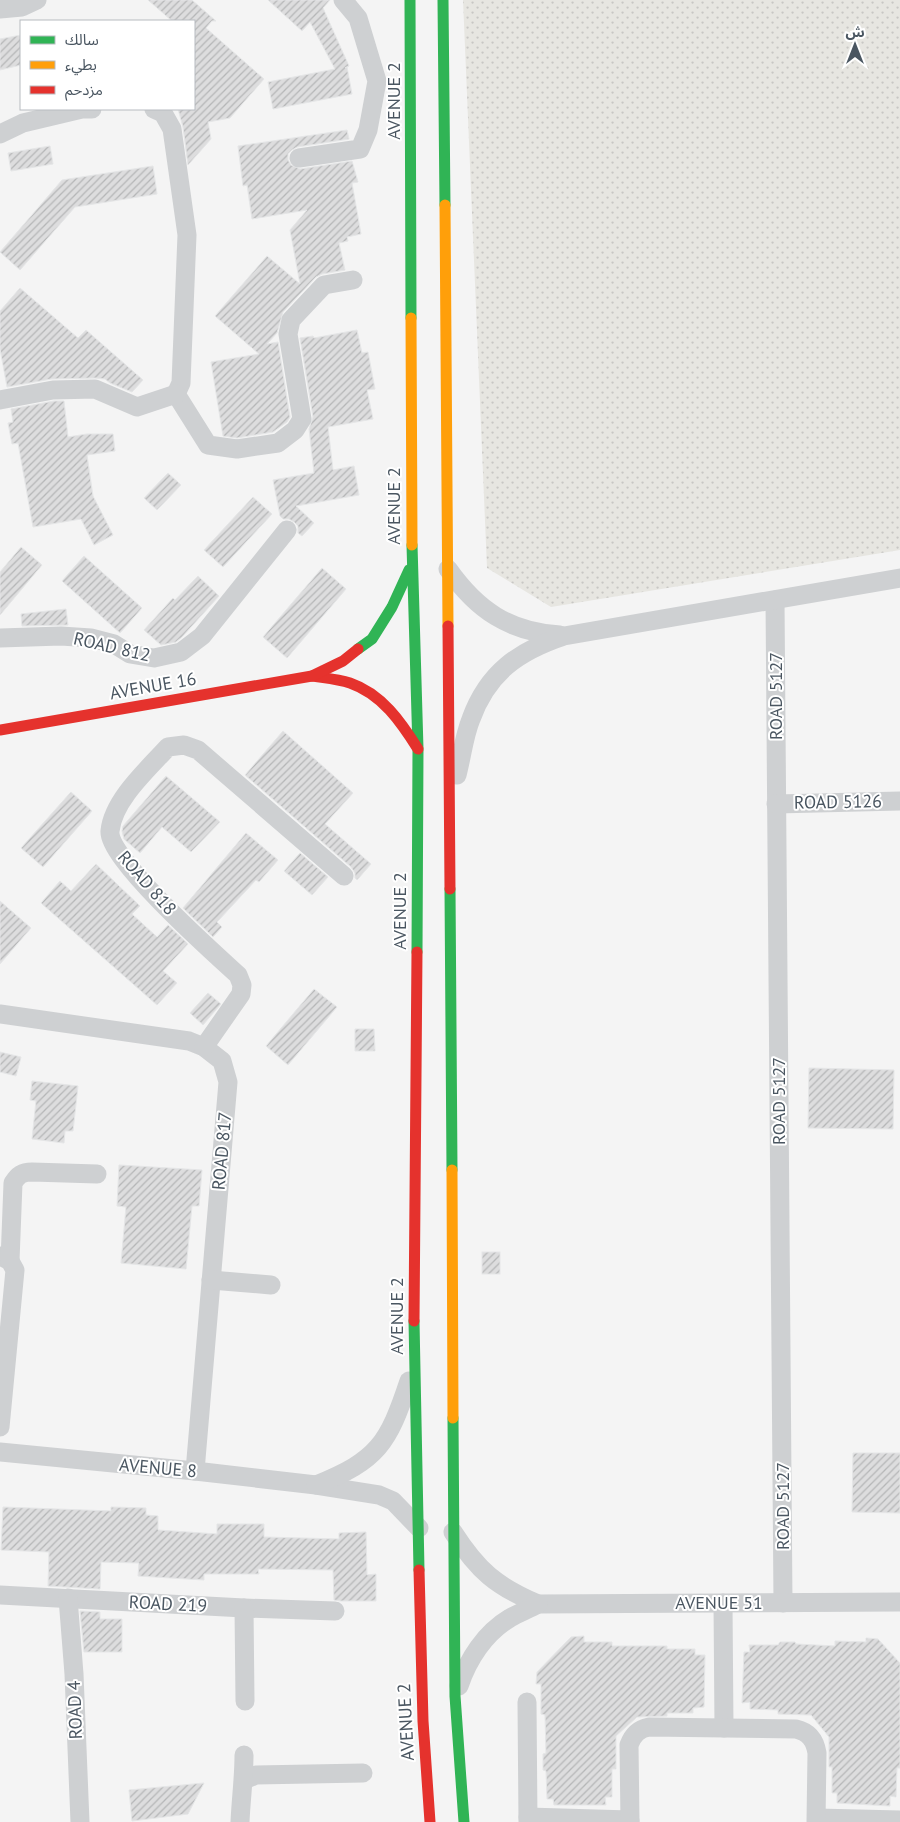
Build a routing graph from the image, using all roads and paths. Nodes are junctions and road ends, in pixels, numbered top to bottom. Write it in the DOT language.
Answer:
graph roads {
  1 [pos="37,0"];
  2 [pos="343,0"];
  3 [pos="410,0"];
  4 [pos="443,0"];
  5 [pos="0,9"];
  6 [pos="77,110"];
  7 [pos="156,110"];
  8 [pos="0,134"];
  9 [pos="299,158"];
  10 [pos="353,280"];
  11 [pos="176,394"];
  12 [pos="0,400"];
  13 [pos="287,530"];
  14 [pos="412,562"];
  15 [pos="448,569"];
  16 [pos="900,578"];
  17 [pos="775,600"];
  18 [pos="564,636"];
  19 [pos="0,638"];
  20 [pos="312,676"];
  21 [pos="0,730"];
  22 [pos="418,749"];
  23 [pos="900,801"];
  24 [pos="776,804"];
  25 [pos="450,806"];
  26 [pos="344,876"];
  27 [pos="0,1014"];
  28 [pos="204,1047"];
  29 [pos="97,1174"];
  30 [pos="5,1258"];
  31 [pos="211,1280"];
  32 [pos="272,1285"];
  33 [pos="414,1366"];
  34 [pos="0,1427"];
  35 [pos="0,1452"];
  36 [pos="195,1471"];
  37 [pos="316,1485"];
  38 [pos="419,1528"];
  39 [pos="453,1530"];
  40 [pos="0,1596"];
  41 [pos="68,1598"];
  42 [pos="900,1602"];
  43 [pos="723,1603"];
  44 [pos="783,1603"];
  45 [pos="538,1604"];
  46 [pos="244,1608"];
  47 [pos="335,1611"];
  48 [pos="455,1696"];
  49 [pos="245,1701"];
  50 [pos="527,1702"];
  51 [pos="724,1728"];
  52 [pos="244,1755"];
  53 [pos="363,1773"];
  54 [pos="244,1780"];
  55 [pos="528,1820"];
  56 [pos="816,1820"];
  57 [pos="900,1820"];
  58 [pos="630,1821"];
  59 [pos="80,1822"];
  60 [pos="240,1822"];
  61 [pos="430,1822"];
  62 [pos="464,1822"];
  1 -- 5 [label="street"];
  2 -- 9 [label="street"];
  3 -- 14 [label="main road, AVENUE 2"];
  4 -- 15 [label="main road"];
  6 -- 8 [label="street"];
  7 -- 11 [label="street"];
  10 -- 11 [label="street"];
  11 -- 12 [label="street"];
  13 -- 19 [label="street, ROAD 812"];
  14 -- 20 [label="main road, AVENUE 16"];
  14 -- 22 [label="main road, AVENUE 2"];
  15 -- 18 [label="street"];
  15 -- 25 [label="main road"];
  16 -- 17 [label="street"];
  17 -- 18 [label="street"];
  17 -- 24 [label="street, ROAD 5127"];
  18 -- 25 [label="street"];
  20 -- 21 [label="main road, AVENUE 16"];
  20 -- 22 [label="main road, AVENUE 16"];
  22 -- 33 [label="main road, AVENUE 2"];
  23 -- 24 [label="street, ROAD 5126"];
  24 -- 44 [label="street, ROAD 5127"];
  25 -- 39 [label="main road"];
  26 -- 28 [label="street, ROAD 818"];
  27 -- 28 [label="street, ROAD 817"];
  28 -- 31 [label="street, ROAD 817"];
  29 -- 30 [label="street"];
  30 -- 34 [label="street"];
  31 -- 32 [label="street"];
  31 -- 36 [label="street, ROAD 817"];
  33 -- 37 [label="street, AVENUE 8"];
  33 -- 38 [label="main road, AVENUE 2"];
  35 -- 36 [label="street, AVENUE 8"];
  36 -- 37 [label="street, AVENUE 8"];
  37 -- 38 [label="street, AVENUE 8"];
  38 -- 61 [label="main road, AVENUE 2"];
  39 -- 45 [label="street, AVENUE 51"];
  39 -- 48 [label="main road"];
  40 -- 41 [label="street, ROAD 219"];
  41 -- 46 [label="street, ROAD 219"];
  41 -- 59 [label="street, ROAD 4"];
  42 -- 44 [label="street, AVENUE 51"];
  43 -- 44 [label="street, AVENUE 51"];
  43 -- 45 [label="street, AVENUE 51"];
  43 -- 51 [label="street"];
  45 -- 48 [label="street, AVENUE 51"];
  46 -- 47 [label="street, ROAD 219"];
  46 -- 49 [label="street"];
  48 -- 62 [label="main road"];
  50 -- 55 [label="street"];
  51 -- 56 [label="street"];
  51 -- 58 [label="street"];
  52 -- 54 [label="street"];
  53 -- 54 [label="street"];
  54 -- 60 [label="street"];
  55 -- 58 [label="street"];
  56 -- 57 [label="street"];
}
